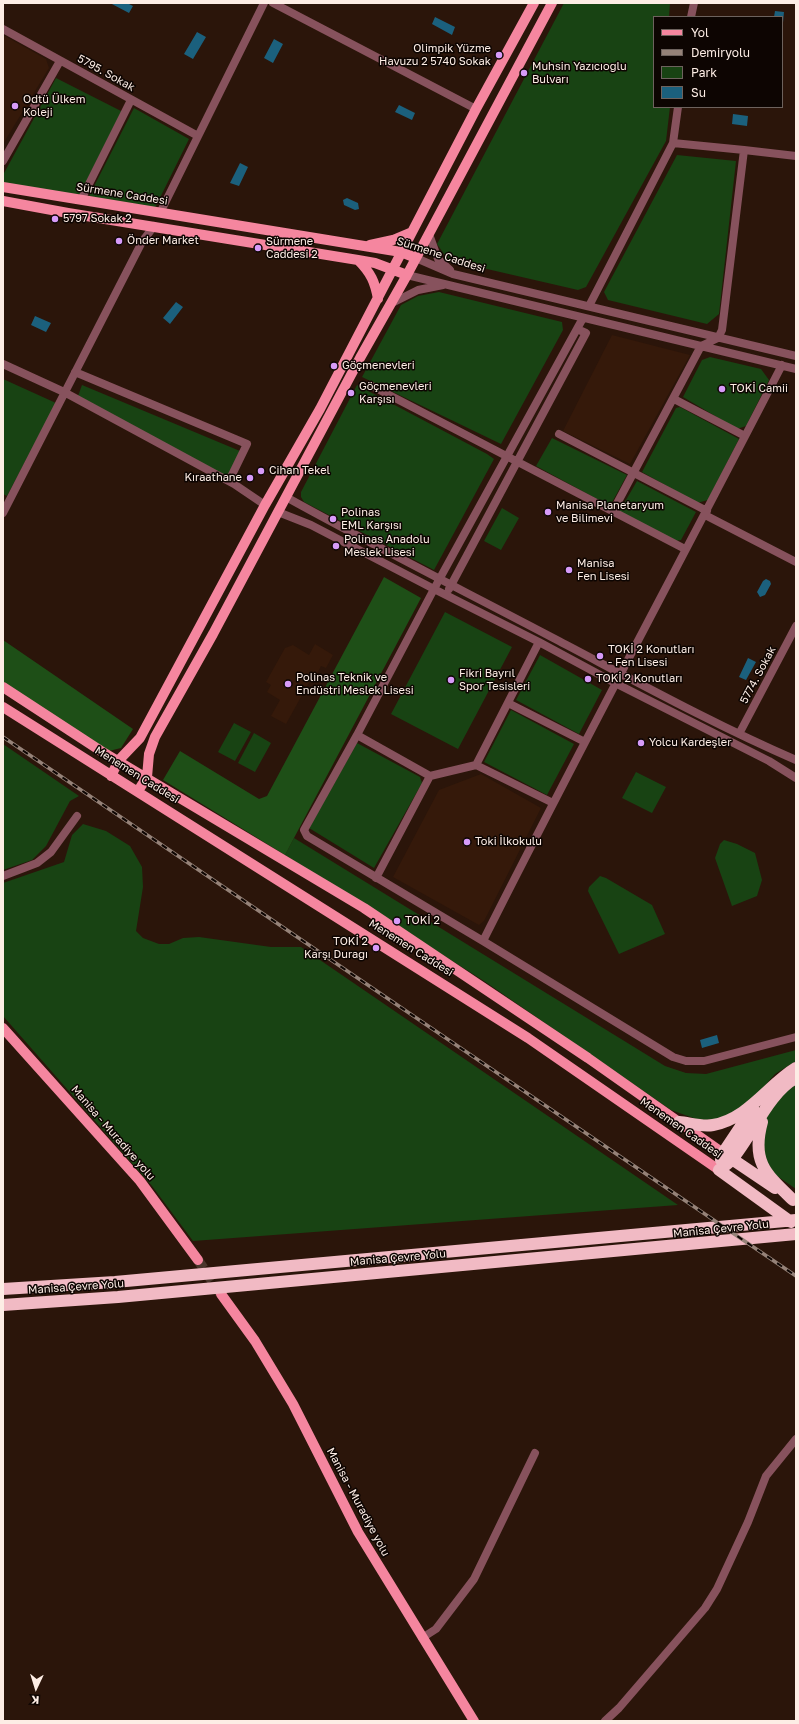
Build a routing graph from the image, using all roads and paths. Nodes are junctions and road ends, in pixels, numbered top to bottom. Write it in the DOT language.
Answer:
graph roads {
  1 [pos="264,3"];
  2 [pos="273,3"];
  3 [pos="534,3"];
  4 [pos="552,3"];
  5 [pos="694,3"];
  6 [pos="691,16"];
  7 [pos="3,30"];
  8 [pos="60,61"];
  9 [pos="131,100"];
  10 [pos="678,108"];
  11 [pos="476,109"];
  12 [pos="198,136"];
  13 [pos="673,143"];
  14 [pos="744,150"];
  15 [pos="796,156"];
  16 [pos="3,160"];
  17 [pos="3,188"];
  18 [pos="81,200"];
  19 [pos="3,201"];
  20 [pos="160,213"];
  21 [pos="154,226"];
  22 [pos="412,232"];
  23 [pos="429,234"];
  24 [pos="364,247"];
  25 [pos="401,252"];
  26 [pos="416,258"];
  27 [pos="358,260"];
  28 [pos="392,271"];
  29 [pos="453,274"];
  30 [pos="407,276"];
  31 [pos="446,284"];
  32 [pos="378,299"];
  33 [pos="390,305"];
  34 [pos="589,306"];
  35 [pos="583,318"];
  36 [pos="577,328"];
  37 [pos="718,338"];
  38 [pos="701,346"];
  39 [pos="796,356"];
  40 [pos="3,364"];
  41 [pos="782,365"];
  42 [pos="796,368"];
  43 [pos="75,372"];
  44 [pos="370,385"];
  45 [pos="64,392"];
  46 [pos="674,399"];
  47 [pos="559,434"];
  48 [pos="746,436"];
  49 [pos="507,458"];
  50 [pos="517,463"];
  51 [pos="634,473"];
  52 [pos="229,481"];
  53 [pos="274,490"];
  54 [pos="286,497"];
  55 [pos="265,505"];
  56 [pos="278,512"];
  57 [pos="613,512"];
  58 [pos="3,513"];
  59 [pos="706,513"];
  60 [pos="686,549"];
  61 [pos="796,562"];
  62 [pos="440,580"];
  63 [pos="452,585"];
  64 [pos="434,590"];
  65 [pos="446,595"];
  66 [pos="796,626"];
  67 [pos="539,642"];
  68 [pos="621,673"];
  69 [pos="615,683"];
  70 [pos="3,687"];
  71 [pos="508,703"];
  72 [pos="3,707"];
  73 [pos="739,734"];
  74 [pos="357,735"];
  75 [pos="585,742"];
  76 [pos="119,760"];
  77 [pos="796,760"];
  78 [pos="476,765"];
  79 [pos="111,776"];
  80 [pos="430,776"];
  81 [pos="147,777"];
  82 [pos="796,778"];
  83 [pos="138,791"];
  84 [pos="553,803"];
  85 [pos="77,816"];
  86 [pos="3,876"];
  87 [pos="376,878"];
  88 [pos="483,941"];
  89 [pos="3,1028"];
  90 [pos="796,1037"];
  91 [pos="796,1068"];
  92 [pos="796,1078"];
  93 [pos="756,1101"];
  94 [pos="764,1113"];
  95 [pos="679,1122"];
  96 [pos="728,1156"];
  97 [pos="719,1170"];
  98 [pos="794,1201"];
  99 [pos="796,1220"];
  100 [pos="796,1225"];
  101 [pos="796,1234"];
  102 [pos="198,1260"];
  103 [pos="3,1289"];
  104 [pos="221,1294"];
  105 [pos="3,1305"];
  106 [pos="796,1439"];
  107 [pos="535,1453"];
  108 [pos="422,1638"];
  109 [pos="474,1721"];
  110 [pos="605,1721"];
  1 -- 12 [label="street"];
  2 -- 11 [label="street"];
  3 -- 11 [label="main road"];
  4 -- 23 [label="main road"];
  5 -- 6 [label="street"];
  7 -- 8 [label="street, 5795. Sokak"];
  8 -- 9 [label="street, 5795. Sokak"];
  8 -- 16 [label="street"];
  9 -- 12 [label="street, 5795. Sokak"];
  9 -- 18 [label="street"];
  10 -- 13 [label="street"];
  11 -- 22 [label="main road"];
  12 -- 20 [label="street"];
  13 -- 14 [label="street"];
  13 -- 34 [label="street"];
  14 -- 15 [label="street"];
  14 -- 37 [label="street"];
  17 -- 18 [label="main road, Sürmene Caddesi"];
  18 -- 20 [label="main road, Sürmene Caddesi"];
  19 -- 21 [label="main road"];
  20 -- 21 [label="main road"];
  20 -- 24 [label="main road, Sürmene Caddesi"];
  21 -- 27 [label="main road"];
  21 -- 43 [label="street"];
  22 -- 24 [label="main road"];
  22 -- 25 [label="main road"];
  23 -- 26 [label="main road"];
  23 -- 29 [label="street"];
  24 -- 25 [label="main road, Sürmene Caddesi"];
  25 -- 26 [label="main road, Sürmene Caddesi"];
  25 -- 28 [label="main road"];
  26 -- 29 [label="street, Sürmene Caddesi"];
  26 -- 30 [label="main road"];
  27 -- 28 [label="main road"];
  27 -- 32 [label="main road"];
  28 -- 30 [label="main road"];
  28 -- 32 [label="main road"];
  29 -- 34 [label="street, Sürmene Caddesi"];
  30 -- 31 [label="street"];
  30 -- 33 [label="main road"];
  31 -- 33 [label="street"];
  31 -- 35 [label="street"];
  32 -- 53 [label="main road"];
  33 -- 54 [label="main road"];
  34 -- 37 [label="street, Sürmene Caddesi"];
  35 -- 36 [label="street"];
  35 -- 38 [label="street"];
  36 -- 49 [label="street"];
  36 -- 50 [label="street"];
  37 -- 38 [label="street"];
  37 -- 39 [label="street, Sürmene Caddesi"];
  38 -- 41 [label="street"];
  38 -- 46 [label="street"];
  40 -- 45 [label="street"];
  41 -- 42 [label="street"];
  41 -- 48 [label="street"];
  43 -- 45 [label="street"];
  43 -- 52 [label="street"];
  44 -- 49 [label="street"];
  45 -- 52 [label="street"];
  45 -- 58 [label="street"];
  46 -- 48 [label="street"];
  46 -- 51 [label="street"];
  47 -- 51 [label="street"];
  48 -- 59 [label="street"];
  49 -- 50 [label="street"];
  49 -- 62 [label="street"];
  50 -- 57 [label="street"];
  50 -- 63 [label="street"];
  51 -- 57 [label="street"];
  51 -- 59 [label="street"];
  52 -- 55 [label="street"];
  53 -- 54 [label="main road"];
  53 -- 55 [label="main road"];
  54 -- 56 [label="main road"];
  54 -- 62 [label="street"];
  55 -- 56 [label="main road"];
  55 -- 76 [label="main road"];
  56 -- 64 [label="street"];
  56 -- 81 [label="main road"];
  57 -- 60 [label="street"];
  59 -- 60 [label="street"];
  59 -- 61 [label="street"];
  60 -- 68 [label="street"];
  62 -- 63 [label="street"];
  62 -- 64 [label="street"];
  63 -- 65 [label="street"];
  63 -- 68 [label="street"];
  64 -- 65 [label="street"];
  64 -- 74 [label="street"];
  65 -- 67 [label="street"];
  66 -- 73 [label="street, 5774. Sokak"];
  67 -- 69 [label="street"];
  67 -- 71 [label="street"];
  68 -- 69 [label="street"];
  68 -- 73 [label="street"];
  69 -- 75 [label="street"];
  69 -- 82 [label="street"];
  70 -- 76 [label="main road, Menemen Caddesi"];
  71 -- 75 [label="street"];
  71 -- 78 [label="street"];
  72 -- 79 [label="main road, Menemen Caddesi"];
  73 -- 77 [label="street"];
  74 -- 80 [label="street"];
  74 -- 87 [label="street"];
  75 -- 84 [label="street"];
  76 -- 79 [label="main road"];
  76 -- 81 [label="main road, Menemen Caddesi"];
  78 -- 80 [label="street"];
  78 -- 84 [label="street"];
  79 -- 83 [label="main road, Menemen Caddesi"];
  80 -- 87 [label="street"];
  81 -- 83 [label="main road"];
  81 -- 95 [label="main road, Menemen Caddesi"];
  83 -- 97 [label="main road, Menemen Caddesi"];
  84 -- 88 [label="street"];
  85 -- 86 [label="street"];
  87 -- 88 [label="street"];
  88 -- 90 [label="street"];
  89 -- 102 [label="main road, Manisa - Muradiye yolu"];
  91 -- 93 [label="highway"];
  92 -- 94 [label="highway"];
  93 -- 95 [label="highway"];
  93 -- 96 [label="highway"];
  94 -- 96 [label="highway"];
  94 -- 98 [label="highway"];
  95 -- 96 [label="main road, Menemen Caddesi"];
  96 -- 97 [label="highway"];
  96 -- 98 [label="highway, Menemen Caddesi"];
  97 -- 100 [label="highway, Menemen Caddesi"];
  99 -- 103 [label="highway, Manisa Çevre Yolu"];
  101 -- 105 [label="highway, Manisa Çevre Yolu"];
  104 -- 108 [label="main road, Manisa - Muradiye yolu"];
  106 -- 110 [label="street"];
  107 -- 108 [label="street"];
  108 -- 109 [label="main road, Manisa - Muradiye yolu"];
}
